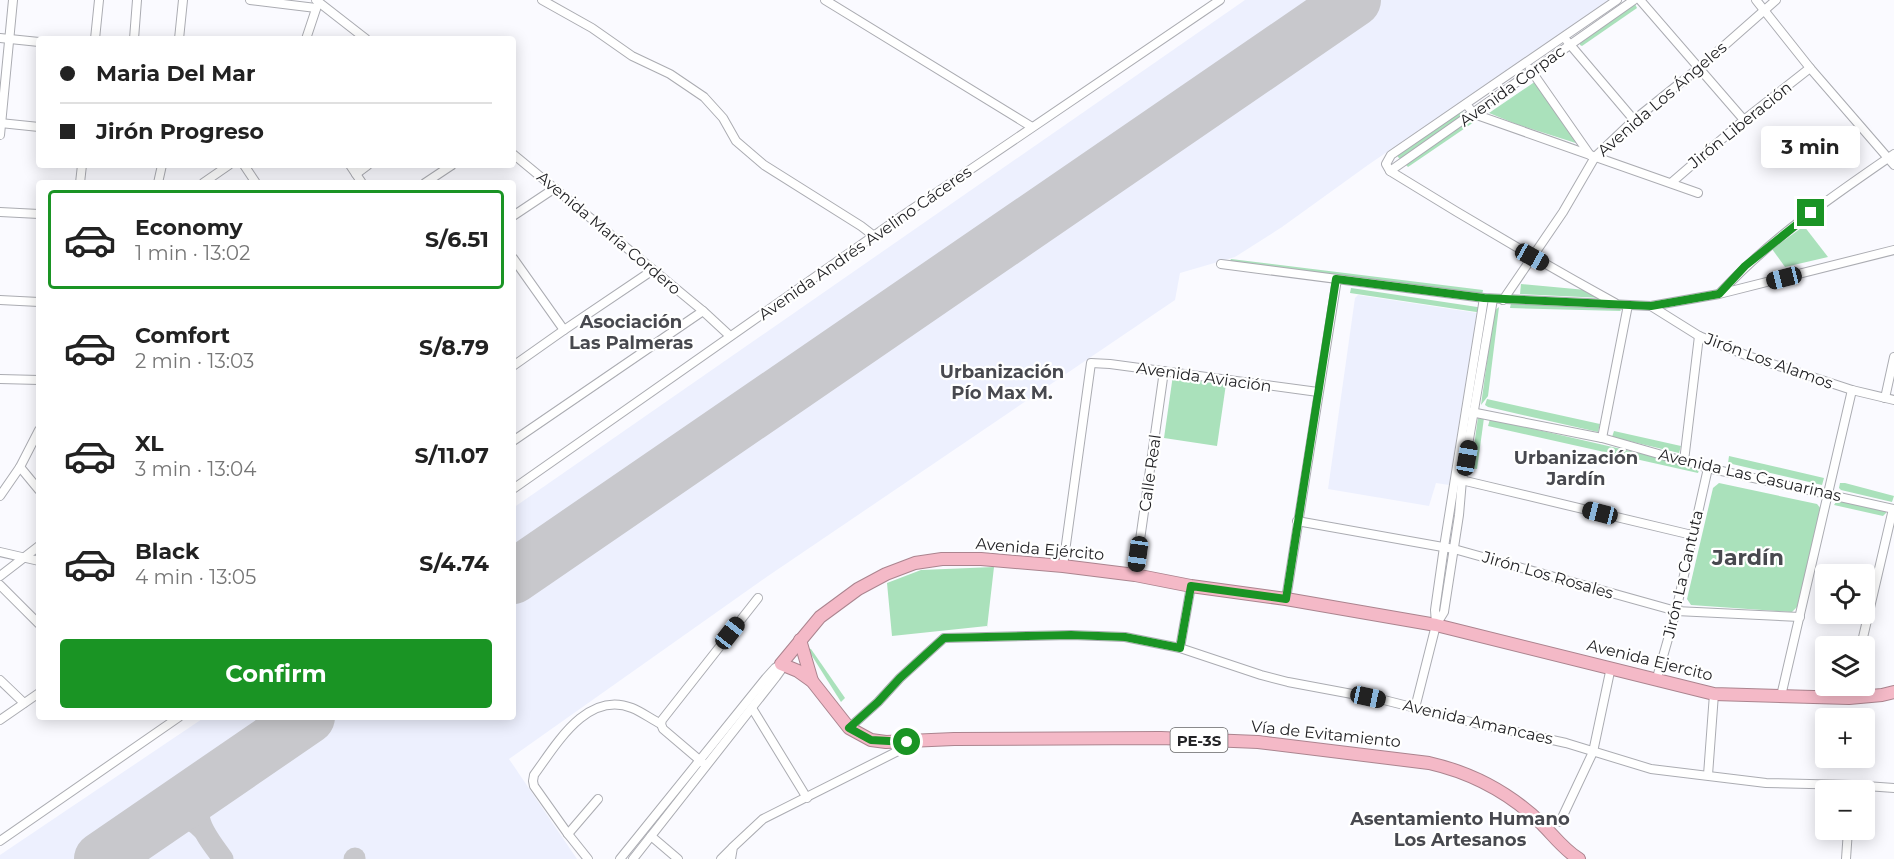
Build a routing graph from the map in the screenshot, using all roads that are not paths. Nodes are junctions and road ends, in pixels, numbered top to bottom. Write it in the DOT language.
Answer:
graph roads {
  1 [pos="13,0"];
  2 [pos="99,0"];
  3 [pos="137,0"];
  4 [pos="183,0"];
  5 [pos="250,0"];
  6 [pos="542,0"];
  7 [pos="825,0"];
  8 [pos="1220,0"];
  9 [pos="1617,0"];
  10 [pos="1634,0"];
  11 [pos="1640,0"];
  12 [pos="1756,0"];
  13 [pos="1776,0"];
  14 [pos="316,3"];
  15 [pos="1765,9"];
  16 [pos="95,36"];
  17 [pos="134,36"];
  18 [pos="179,36"];
  19 [pos="307,36"];
  20 [pos="362,36"];
  21 [pos="1563,36"];
  22 [pos="0,38"];
  23 [pos="10,39"];
  24 [pos="36,42"];
  25 [pos="1570,44"];
  26 [pos="1526,63"];
  27 [pos="1700,67"];
  28 [pos="1810,68"];
  29 [pos="1532,71"];
  30 [pos="1466,104"];
  31 [pos="1474,114"];
  32 [pos="1634,120"];
  33 [pos="1744,120"];
  34 [pos="0,123"];
  35 [pos="36,127"];
  36 [pos="1032,128"];
  37 [pos="0,135"];
  38 [pos="516,156"];
  39 [pos="1593,156"];
  40 [pos="1891,156"];
  41 [pos="1894,165"];
  42 [pos="225,168"];
  43 [pos="448,168"];
  44 [pos="1390,171"];
  45 [pos="207,180"];
  46 [pos="430,180"];
  47 [pos="1671,183"];
  48 [pos="555,188"];
  49 [pos="1698,193"];
  50 [pos="0,212"];
  51 [pos="36,214"];
  52 [pos="516,214"];
  53 [pos="874,236"];
  54 [pos="1894,250"];
  55 [pos="1532,257"];
  56 [pos="516,262"];
  57 [pos="1221,264"];
  58 [pos="653,270"];
  59 [pos="1336,279"];
  60 [pos="1719,294"];
  61 [pos="1484,298"];
  62 [pos="1493,299"];
  63 [pos="0,300"];
  64 [pos="1503,300"];
  65 [pos="36,302"];
  66 [pos="1617,304"];
  67 [pos="1628,305"];
  68 [pos="1651,306"];
  69 [pos="703,311"];
  70 [pos="564,330"];
  71 [pos="730,336"];
  72 [pos="1699,336"];
  73 [pos="1894,357"];
  74 [pos="516,364"];
  75 [pos="1164,372"];
  76 [pos="0,379"];
  77 [pos="36,380"];
  78 [pos="1852,390"];
  79 [pos="1318,392"];
  80 [pos="1890,399"];
  81 [pos="1466,411"];
  82 [pos="1475,412"];
  83 [pos="36,436"];
  84 [pos="1602,438"];
  85 [pos="516,439"];
  86 [pos="1684,461"];
  87 [pos="20,467"];
  88 [pos="1708,468"];
  89 [pos="1459,479"];
  90 [pos="36,486"];
  91 [pos="516,487"];
  92 [pos="1828,494"];
  93 [pos="0,496"];
  94 [pos="1894,509"];
  95 [pos="1297,521"];
  96 [pos="1692,535"];
  97 [pos="1444,547"];
  98 [pos="36,548"];
  99 [pos="1454,549"];
  100 [pos="0,552"];
  101 [pos="23,557"];
  102 [pos="36,560"];
  103 [pos="1063,566"];
  104 [pos="1135,575"];
  105 [pos="0,576"];
  106 [pos="0,585"];
  107 [pos="1191,586"];
  108 [pos="758,598"];
  109 [pos="1286,599"];
  110 [pos="1676,611"];
  111 [pos="1800,617"];
  112 [pos="36,620"];
  113 [pos="1436,625"];
  114 [pos="1863,636"];
  115 [pos="800,640"];
  116 [pos="1180,648"];
  117 [pos="781,664"];
  118 [pos="1611,667"];
  119 [pos="0,680"];
  120 [pos="812,681"];
  121 [pos="1656,681"];
  122 [pos="1714,694"];
  123 [pos="1815,694"];
  124 [pos="1875,694"];
  125 [pos="36,695"];
  126 [pos="1890,695"];
  127 [pos="1781,696"];
  128 [pos="24,703"];
  129 [pos="752,708"];
  130 [pos="1416,708"];
  131 [pos="0,720"];
  132 [pos="175,720"];
  133 [pos="661,724"];
  134 [pos="849,728"];
  135 [pos="918,741"];
  136 [pos="1593,752"];
  137 [pos="703,763"];
  138 [pos="1708,775"];
  139 [pos="1815,786"];
  140 [pos="1875,788"];
  141 [pos="1894,788"];
  142 [pos="807,798"];
  143 [pos="598,799"];
  144 [pos="1560,822"];
  145 [pos="568,834"];
  146 [pos="651,836"];
  147 [pos="1847,840"];
  148 [pos="0,841"];
  149 [pos="733,847"];
  150 [pos="588,859"];
  151 [pos="620,859"];
  152 [pos="633,859"];
  153 [pos="678,859"];
  154 [pos="721,859"];
  155 [pos="731,859"];
  156 [pos="1579,859"];
  157 [pos="1846,859"];
  1 -- 23 [label="street"];
  2 -- 16 [label="street"];
  3 -- 17 [label="street"];
  4 -- 18 [label="street"];
  5 -- 14 [label="street"];
  6 -- 53 [label="street"];
  7 -- 36 [label="street"];
  8 -- 36 [label="street, Avenida Andrés Avelino Cáceres"];
  9 -- 21 [label="street, Avenida Corpac"];
  10 -- 25 [label="street, Avenida Corpac"];
  11 -- 27 [label="street"];
  12 -- 15 [label="street"];
  13 -- 15 [label="street, Avenida Los Ángeles"];
  14 -- 19 [label="street"];
  14 -- 20 [label="street"];
  15 -- 27 [label="street, Avenida Los Ángeles"];
  15 -- 28 [label="street"];
  21 -- 25 [label="street"];
  21 -- 26 [label="street, Avenida Corpac"];
  22 -- 23 [label="street"];
  23 -- 24 [label="street"];
  23 -- 34 [label="street"];
  25 -- 29 [label="street, Avenida Corpac"];
  25 -- 32 [label="street"];
  26 -- 29 [label="street"];
  26 -- 30 [label="street, Avenida Corpac"];
  27 -- 32 [label="street, Avenida Los Ángeles"];
  27 -- 33 [label="street"];
  28 -- 33 [label="street, Jirón Liberación"];
  28 -- 40 [label="street"];
  29 -- 31 [label="street, Avenida Corpac"];
  29 -- 39 [label="street"];
  30 -- 31 [label="street"];
  30 -- 44 [label="street, Avenida Corpac"];
  31 -- 39 [label="street"];
  31 -- 44 [label="street, Avenida Corpac"];
  32 -- 39 [label="street, Avenida Los Ángeles"];
  33 -- 47 [label="street, Jirón Liberación"];
  34 -- 35 [label="street"];
  34 -- 37 [label="street"];
  36 -- 53 [label="street, Avenida Andrés Avelino Cáceres"];
  38 -- 48 [label="street, Avenida María Cordero"];
  39 -- 47 [label="street"];
  39 -- 55 [label="street, Avenida Los Ángeles"];
  40 -- 41 [label="street"];
  40 -- 60 [label="street"];
  42 -- 45 [label="street"];
  43 -- 46 [label="street"];
  44 -- 55 [label="street"];
  47 -- 49 [label="street"];
  48 -- 52 [label="street"];
  48 -- 58 [label="street, Avenida María Cordero"];
  50 -- 51 [label="street"];
  53 -- 71 [label="street, Avenida Andrés Avelino Cáceres"];
  54 -- 60 [label="street"];
  55 -- 64 [label="street, Avenida Los Ángeles"];
  55 -- 66 [label="street"];
  56 -- 70 [label="street"];
  57 -- 59 [label="street"];
  58 -- 69 [label="street, Avenida María Cordero"];
  58 -- 70 [label="street"];
  59 -- 61 [label="street"];
  59 -- 79 [label="street"];
  60 -- 68 [label="street"];
  61 -- 62 [label="street"];
  61 -- 81 [label="street"];
  62 -- 64 [label="street"];
  62 -- 82 [label="street"];
  63 -- 65 [label="street"];
  64 -- 66 [label="street"];
  66 -- 67 [label="street"];
  67 -- 68 [label="street"];
  67 -- 84 [label="street"];
  68 -- 72 [label="street, Jirón Los Alamos"];
  69 -- 71 [label="street, Avenida María Cordero"];
  69 -- 85 [label="street"];
  70 -- 74 [label="street"];
  71 -- 91 [label="street, Avenida Andrés Avelino Cáceres"];
  72 -- 78 [label="street, Jirón Los Alamos"];
  72 -- 86 [label="street"];
  73 -- 80 [label="street"];
  75 -- 79 [label="street, Avenida Aviación"];
  75 -- 103 [label="street, Avenida Aviación"];
  75 -- 104 [label="street, Calle Real"];
  76 -- 77 [label="street"];
  78 -- 80 [label="street, Jirón Los Alamos"];
  78 -- 92 [label="street"];
  79 -- 95 [label="street"];
  81 -- 82 [label="street, Avenida Las Casuarinas"];
  81 -- 89 [label="street"];
  82 -- 84 [label="street, Avenida Las Casuarinas"];
  82 -- 89 [label="street"];
  83 -- 87 [label="street"];
  84 -- 86 [label="street, Avenida Las Casuarinas"];
  86 -- 88 [label="street, Avenida Las Casuarinas"];
  87 -- 90 [label="street"];
  87 -- 93 [label="street"];
  88 -- 92 [label="street, Avenida Las Casuarinas"];
  88 -- 96 [label="street, Jirón La Cantuta"];
  89 -- 96 [label="street"];
  89 -- 97 [label="street"];
  89 -- 99 [label="street"];
  92 -- 94 [label="street, Avenida Las Casuarinas"];
  92 -- 111 [label="street"];
  94 -- 114 [label="street"];
  95 -- 97 [label="street, Jirón Los Rosales"];
  95 -- 109 [label="street"];
  96 -- 110 [label="street, Jirón La Cantuta"];
  97 -- 99 [label="street, Jirón Los Rosales"];
  97 -- 113 [label="street"];
  98 -- 101 [label="street"];
  99 -- 110 [label="street, Jirón Los Rosales"];
  99 -- 113 [label="street"];
  100 -- 101 [label="street"];
  101 -- 102 [label="street"];
  101 -- 105 [label="street"];
  103 -- 104 [label="highway, Avenida Ejército"];
  103 -- 115 [label="highway, Avenida Ejército"];
  104 -- 107 [label="highway, Avenida Ejército"];
  106 -- 112 [label="street"];
  107 -- 109 [label="highway, Avenida Ejército"];
  107 -- 116 [label="street"];
  108 -- 133 [label="street"];
  109 -- 113 [label="highway, Avenida Ejército"];
  110 -- 111 [label="street, Jirón Los Rosales"];
  110 -- 121 [label="street, Jirón La Cantuta"];
  111 -- 127 [label="street"];
  113 -- 118 [label="highway, Avenida Ejercito"];
  113 -- 130 [label="street"];
  115 -- 117 [label="highway, Avenida Ejército"];
  115 -- 120 [label="highway, Vía de Evitamiento / PE-3S"];
  116 -- 130 [label="street, Avenida Amancaes"];
  116 -- 134 [label="street, Avenida Amancaes"];
  117 -- 120 [label="highway, Vía de Evitamiento / PE-3S"];
  117 -- 129 [label="street, Avenida Ejército"];
  117 -- 137 [label="street, Avenida Ejército"];
  118 -- 121 [label="highway, Avenida Ejercito"];
  118 -- 136 [label="street"];
  119 -- 128 [label="street"];
  120 -- 134 [label="highway, Vía de Evitamiento / PE-3S"];
  121 -- 122 [label="highway, Avenida Ejercito"];
  122 -- 127 [label="highway, Avenida Ejercito"];
  122 -- 138 [label="street"];
  123 -- 127 [label="highway, Avenida Ejercito"];
  124 -- 126 [label="highway, Avenida Ejercito"];
  125 -- 128 [label="street"];
  128 -- 131 [label="street"];
  129 -- 137 [label="street, Avenida Ejército"];
  129 -- 142 [label="street"];
  130 -- 136 [label="street, Avenida Amancaes"];
  132 -- 148 [label="street"];
  133 -- 137 [label="street"];
  133 -- 145 [label="street"];
  134 -- 135 [label="highway, Vía de Evitamiento / PE-3S"];
  135 -- 142 [label="street"];
  135 -- 156 [label="highway, Vía de Evitamiento / PE-3S"];
  136 -- 138 [label="street, Avenida Amancaes"];
  136 -- 144 [label="street"];
  137 -- 146 [label="street, Avenida Ejército"];
  137 -- 151 [label="street, Avenida Ejército"];
  138 -- 139 [label="street, Avenida Amancaes"];
  140 -- 141 [label="street, Avenida Amancaes"];
  142 -- 149 [label="street"];
  143 -- 145 [label="street"];
  145 -- 150 [label="street"];
  146 -- 152 [label="street, Avenida Ejército"];
  146 -- 153 [label="street"];
  147 -- 157 [label="street"];
  149 -- 154 [label="street"];
  149 -- 155 [label="street"];
}
